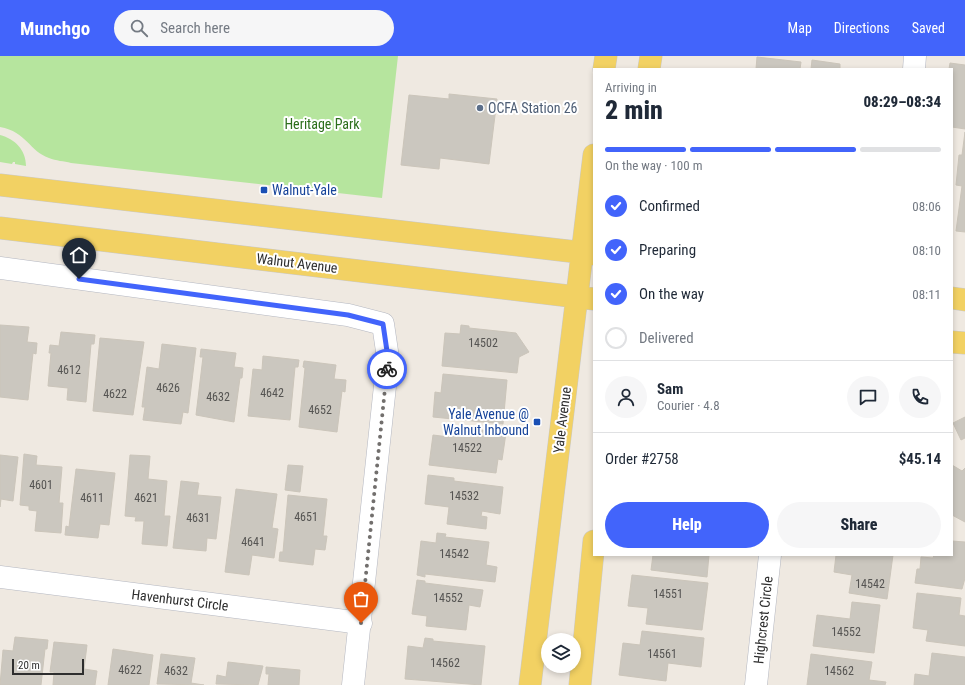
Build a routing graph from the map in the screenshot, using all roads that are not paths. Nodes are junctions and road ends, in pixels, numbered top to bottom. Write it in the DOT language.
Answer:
graph roads {
  1 [pos="606,56"];
  2 [pos="650,56"];
  3 [pos="915,56"];
  4 [pos="604,68"];
  5 [pos="649,68"];
  6 [pos="914,68"];
  7 [pos="593,172"];
  8 [pos="0,185"];
  9 [pos="0,228"];
  10 [pos="588,254"];
  11 [pos="0,268"];
  12 [pos="585,298"];
  13 [pos="953,298"];
  14 [pos="965,300"];
  15 [pos="953,342"];
  16 [pos="965,343"];
  17 [pos="593,551"];
  18 [pos="770,556"];
  19 [pos="0,577"];
  20 [pos="361,623"];
  21 [pos="353,685"];
  22 [pos="530,685"];
  23 [pos="580,685"];
  24 [pos="756,685"];
  1 -- 4 [label="main road"];
  2 -- 5 [label="main road"];
  3 -- 6 [label="street"];
  7 -- 10 [label="main road, Yale Avenue"];
  8 -- 10 [label="main road"];
  9 -- 12 [label="main road, Walnut Avenue"];
  10 -- 12 [label="main road, Yale Avenue"];
  11 -- 20 [label="street"];
  12 -- 22 [label="main road, Yale Avenue"];
  13 -- 14 [label="main road"];
  15 -- 16 [label="main road"];
  17 -- 23 [label="main road"];
  18 -- 24 [label="street, Highcrest Circle"];
  19 -- 20 [label="street, Havenhurst Circle"];
  20 -- 21 [label="street"];
}
